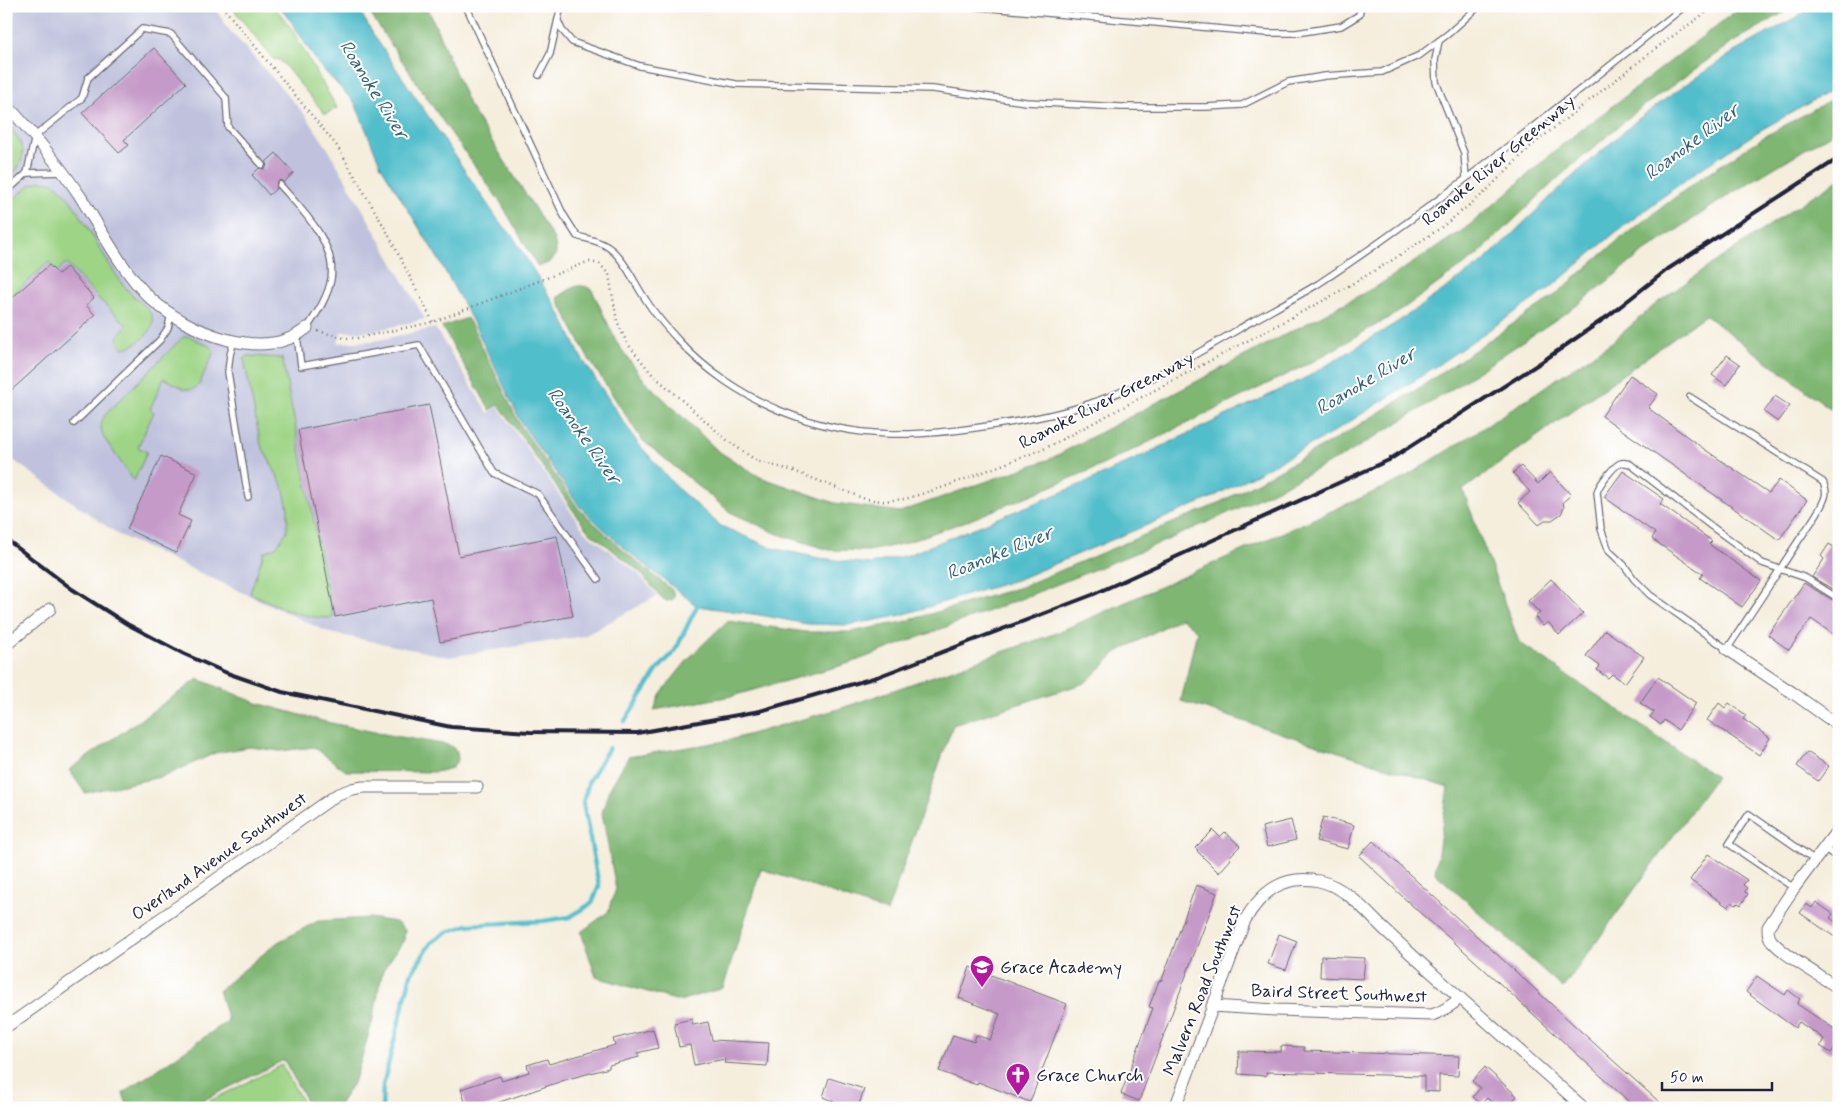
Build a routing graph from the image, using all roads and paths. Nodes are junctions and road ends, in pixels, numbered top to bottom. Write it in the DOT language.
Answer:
graph roads {
  1 [pos="222,6"];
  2 [pos="466,6"];
  3 [pos="561,6"];
  4 [pos="968,6"];
  5 [pos="1360,6"];
  6 [pos="1479,6"];
  7 [pos="1685,6"];
  8 [pos="1715,6"];
  9 [pos="558,21"];
  10 [pos="1439,41"];
  11 [pos="539,75"];
  12 [pos="6,104"];
  13 [pos="35,136"];
  14 [pos="262,165"];
  15 [pos="64,172"];
  16 [pos="28,173"];
  17 [pos="1466,178"];
  18 [pos="280,185"];
  19 [pos="6,192"];
  20 [pos="171,314"];
  21 [pos="433,322"];
  22 [pos="307,328"];
  23 [pos="297,336"];
  24 [pos="234,340"];
  25 [pos="1690,397"];
  26 [pos="74,423"];
  27 [pos="248,497"];
  28 [pos="1780,569"];
  29 [pos="598,580"];
  30 [pos="1839,599"];
  31 [pos="50,609"];
  32 [pos="6,645"];
  33 [pos="1727,649"];
  34 [pos="1839,726"];
  35 [pos="477,788"];
  36 [pos="1839,828"];
  37 [pos="1824,848"];
  38 [pos="1839,859"];
  39 [pos="1815,860"];
  40 [pos="1794,888"];
  41 [pos="1839,988"];
  42 [pos="1460,998"];
  43 [pos="1212,1006"];
  44 [pos="6,1027"];
  45 [pos="1175,1108"];
  46 [pos="1584,1108"];
  1 -- 21 [label="path"];
  2 -- 17 [label="lane"];
  3 -- 9 [label="lane"];
  4 -- 5 [label="lane"];
  6 -- 10 [label="lane"];
  7 -- 17 [label="lane"];
  8 -- 21 [label="path, Roanoke River Greenway"];
  9 -- 10 [label="lane"];
  9 -- 11 [label="lane"];
  10 -- 17 [label="lane"];
  12 -- 13 [label="street"];
  13 -- 14 [label="lane"];
  13 -- 15 [label="street"];
  13 -- 16 [label="lane"];
  15 -- 16 [label="lane"];
  15 -- 20 [label="street"];
  16 -- 19 [label="lane"];
  18 -- 22 [label="lane"];
  20 -- 24 [label="street"];
  20 -- 26 [label="lane"];
  21 -- 22 [label="path, Roanoke River Greenway"];
  22 -- 23 [label="street"];
  23 -- 24 [label="street"];
  23 -- 29 [label="lane"];
  24 -- 27 [label="lane"];
  25 -- 28 [label="lane"];
  28 -- 30 [label="lane"];
  28 -- 33 [label="lane"];
  28 -- 33 [label="lane"];
  31 -- 32 [label="street"];
  33 -- 34 [label="street"];
  35 -- 44 [label="street, Overland Avenue Southwest"];
  36 -- 37 [label="street"];
  37 -- 38 [label="lane"];
  37 -- 39 [label="street"];
  39 -- 40 [label="street"];
  39 -- 40 [label="lane"];
  40 -- 41 [label="street"];
  42 -- 43 [label="street, Baird Street Southwest"];
  42 -- 43 [label="street, Malvern Road Southwest"];
  42 -- 46 [label="street, Malvern Road Southwest"];
  43 -- 45 [label="street, Malvern Road Southwest"];
}
